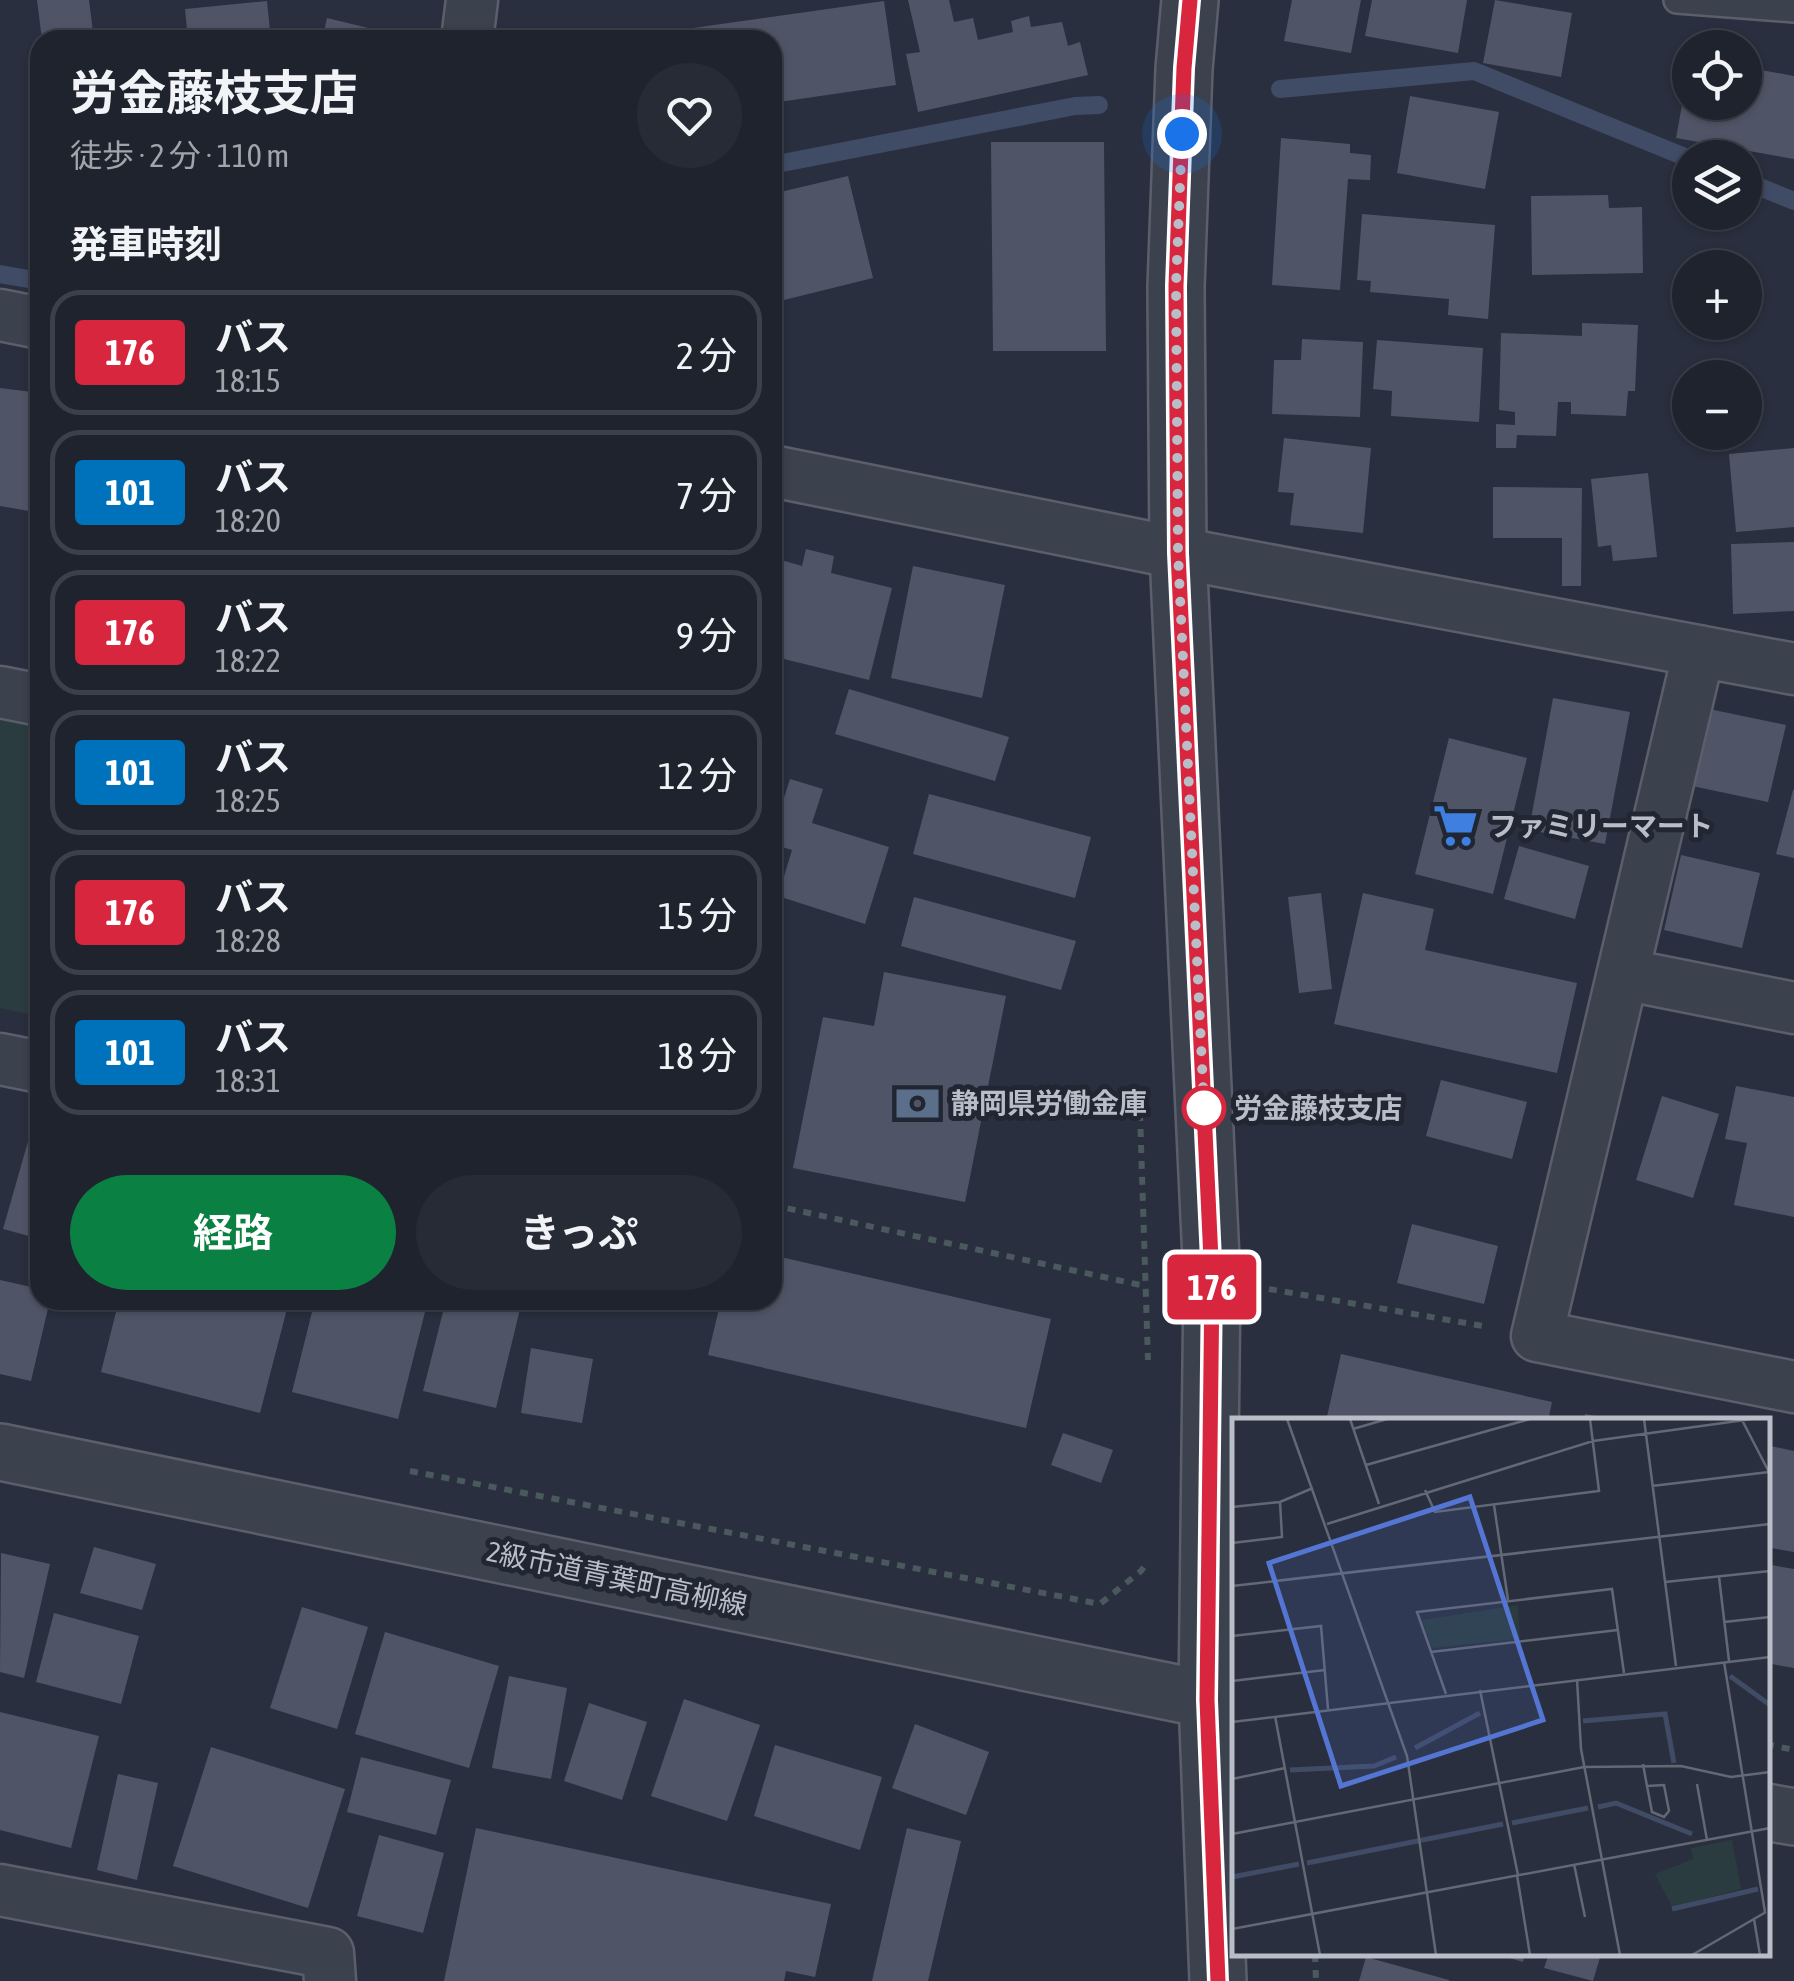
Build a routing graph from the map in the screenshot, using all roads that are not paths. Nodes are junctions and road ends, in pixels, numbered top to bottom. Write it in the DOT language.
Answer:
graph roads {
  1 [pos="472,0"];
  2 [pos="1190,0"];
  3 [pos="1677,0"];
  4 [pos="1794,9"];
  5 [pos="468,30"];
  6 [pos="0,315"];
  7 [pos="30,321"];
  8 [pos="782,473"];
  9 [pos="1178,553"];
  10 [pos="1698,652"];
  11 [pos="1794,669"];
  12 [pos="0,692"];
  13 [pos="30,698"];
  14 [pos="1623,974"];
  15 [pos="1794,1008"];
  16 [pos="0,1059"];
  17 [pos="30,1064"];
  18 [pos="1794,1387"];
  19 [pos="0,1452"];
  20 [pos="1220,1702"];
  21 [pos="1769,1813"];
  22 [pos="1794,1817"];
  23 [pos="0,1890"];
  24 [pos="330,1981"];
  25 [pos="1218,1981"];
  1 -- 5 [label="street"];
  2 -- 9 [label="street"];
  3 -- 4 [label="lane"];
  6 -- 7 [label="street"];
  8 -- 9 [label="street"];
  9 -- 10 [label="street"];
  9 -- 20 [label="street"];
  10 -- 11 [label="street"];
  10 -- 14 [label="street"];
  12 -- 13 [label="street"];
  14 -- 15 [label="street"];
  14 -- 18 [label="street"];
  16 -- 17 [label="street"];
  19 -- 20 [label="street, 2級市道青葉町高柳線"];
  20 -- 25 [label="street"];
  21 -- 22 [label="street"];
  23 -- 24 [label="street"];
}
